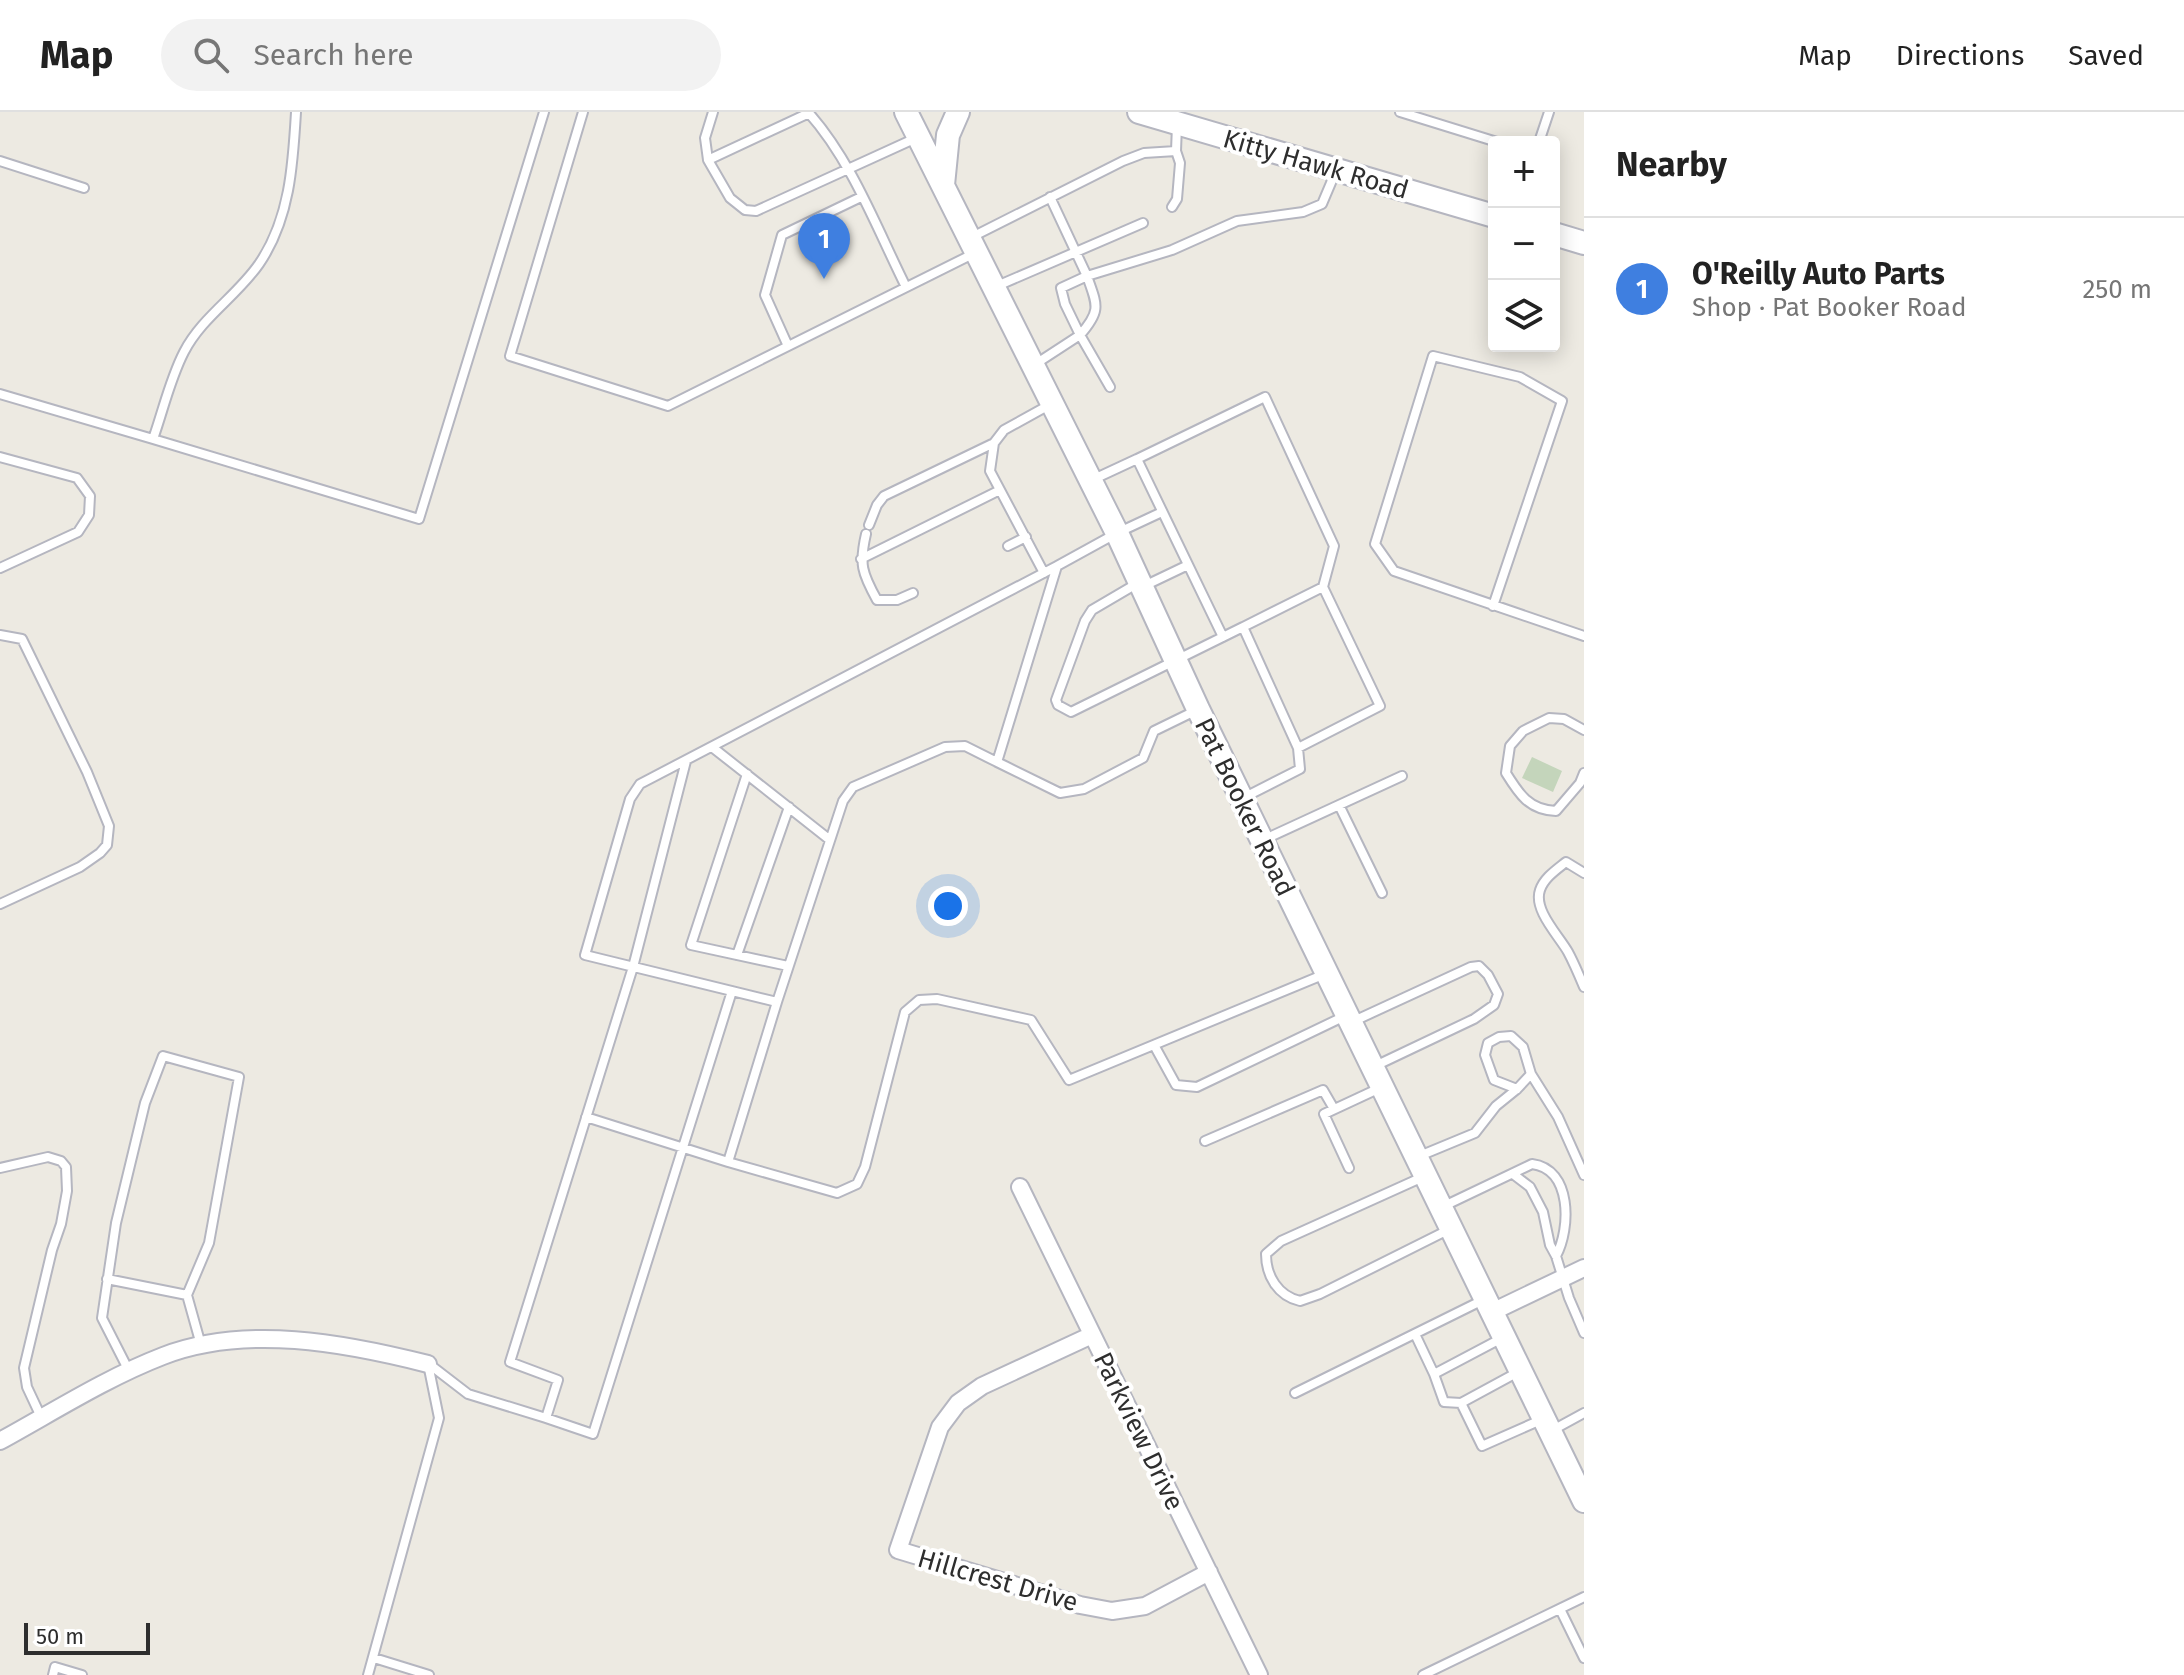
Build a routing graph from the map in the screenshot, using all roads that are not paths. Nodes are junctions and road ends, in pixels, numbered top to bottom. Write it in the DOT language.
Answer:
graph roads {
  1 [pos="296,112"];
  2 [pos="544,112"];
  3 [pos="583,112"];
  4 [pos="713,112"];
  5 [pos="906,112"];
  6 [pos="958,112"];
  7 [pos="1139,112"];
  8 [pos="1400,112"];
  9 [pos="1549,112"];
  10 [pos="809,113"];
  11 [pos="1177,124"];
  12 [pos="919,136"];
  13 [pos="1541,136"];
  14 [pos="1488,139"];
  15 [pos="1176,151"];
  16 [pos="708,160"];
  17 [pos="0,161"];
  18 [pos="848,167"];
  19 [pos="1336,170"];
  20 [pos="943,186"];
  21 [pos="84,188"];
  22 [pos="861,197"];
  23 [pos="1050,197"];
  24 [pos="1172,207"];
  25 [pos="1488,214"];
  26 [pos="1143,223"];
  27 [pos="1560,236"];
  28 [pos="1584,243"];
  29 [pos="973,246"];
  30 [pos="1078,252"];
  31 [pos="1087,276"];
  32 [pos="906,287"];
  33 [pos="994,287"];
  34 [pos="1080,335"];
  35 [pos="788,346"];
  36 [pos="1033,365"];
  37 [pos="1110,387"];
  38 [pos="0,394"];
  39 [pos="1052,404"];
  40 [pos="153,439"];
  41 [pos="994,443"];
  42 [pos="0,457"];
  43 [pos="1137,459"];
  44 [pos="1091,481"];
  45 [pos="1000,490"];
  46 [pos="1162,512"];
  47 [pos="1117,533"];
  48 [pos="1026,537"];
  49 [pos="1008,546"];
  50 [pos="861,559"];
  51 [pos="1188,565"];
  52 [pos="1057,566"];
  53 [pos="0,568"];
  54 [pos="1044,573"];
  55 [pos="1140,585"];
  56 [pos="1323,587"];
  57 [pos="913,593"];
  58 [pos="1493,606"];
  59 [pos="1243,627"];
  60 [pos="0,635"];
  61 [pos="1584,636"];
  62 [pos="1223,637"];
  63 [pos="1175,661"];
  64 [pos="1198,709"];
  65 [pos="1584,730"];
  66 [pos="712,747"];
  67 [pos="1298,748"];
  68 [pos="686,761"];
  69 [pos="997,762"];
  70 [pos="1584,773"];
  71 [pos="747,774"];
  72 [pos="1402,776"];
  73 [pos="1241,799"];
  74 [pos="1339,805"];
  75 [pos="789,807"];
  76 [pos="830,840"];
  77 [pos="1262,840"];
  78 [pos="1584,873"];
  79 [pos="1382,893"];
  80 [pos="0,904"];
  81 [pos="737,955"];
  82 [pos="788,966"];
  83 [pos="633,967"];
  84 [pos="1327,974"];
  85 [pos="1584,987"];
  86 [pos="732,991"];
  87 [pos="777,1002"];
  88 [pos="1349,1019"];
  89 [pos="1154,1045"];
  90 [pos="1531,1074"];
  91 [pos="1378,1077"];
  92 [pos="1517,1089"];
  93 [pos="1334,1109"];
  94 [pos="586,1117"];
  95 [pos="1205,1141"];
  96 [pos="683,1147"];
  97 [pos="728,1162"];
  98 [pos="1421,1166"];
  99 [pos="0,1168"];
  100 [pos="1349,1168"];
  101 [pos="1513,1174"];
  102 [pos="1584,1175"];
  103 [pos="1020,1187"];
  104 [pos="1441,1207"];
  105 [pos="1452,1228"];
  106 [pos="1556,1256"];
  107 [pos="1584,1268"];
  108 [pos="1563,1278"];
  109 [pos="107,1279"];
  110 [pos="187,1295"];
  111 [pos="1489,1305"];
  112 [pos="1584,1333"];
  113 [pos="1415,1334"];
  114 [pos="1092,1335"];
  115 [pos="1505,1337"];
  116 [pos="201,1346"];
  117 [pos="428,1364"];
  118 [pos="1521,1370"];
  119 [pos="129,1372"];
  120 [pos="1434,1374"];
  121 [pos="1295,1393"];
  122 [pos="1461,1403"];
  123 [pos="1584,1413"];
  124 [pos="546,1418"];
  125 [pos="42,1419"];
  126 [pos="1547,1425"];
  127 [pos="0,1441"];
  128 [pos="1584,1501"];
  129 [pos="1209,1572"];
  130 [pos="1584,1597"];
  131 [pos="1560,1609"];
  132 [pos="374,1658"];
  133 [pos="1584,1658"];
  134 [pos="53,1675"];
  135 [pos="82,1675"];
  136 [pos="368,1675"];
  137 [pos="429,1675"];
  138 [pos="1259,1675"];
  139 [pos="1423,1675"];
  1 -- 40 [label="lane"];
  2 -- 40 [label="lane"];
  3 -- 35 [label="lane"];
  4 -- 16 [label="lane"];
  5 -- 12 [label="main road, Pat Booker Road"];
  6 -- 20 [label="main road"];
  7 -- 11 [label="main road, Kitty Hawk Road"];
  8 -- 14 [label="lane"];
  9 -- 13 [label="lane"];
  10 -- 16 [label="lane"];
  10 -- 18 [label="lane"];
  11 -- 15 [label="lane"];
  11 -- 19 [label="main road, Kitty Hawk Road"];
  12 -- 18 [label="lane"];
  12 -- 20 [label="main road, Pat Booker Road"];
  15 -- 23 [label="lane"];
  15 -- 24 [label="lane"];
  16 -- 18 [label="lane"];
  17 -- 21 [label="lane"];
  18 -- 22 [label="lane"];
  19 -- 25 [label="main road, Kitty Hawk Road"];
  19 -- 31 [label="lane"];
  20 -- 29 [label="main road, Pat Booker Road"];
  22 -- 32 [label="lane"];
  22 -- 35 [label="lane"];
  23 -- 29 [label="lane"];
  23 -- 30 [label="lane"];
  26 -- 30 [label="lane"];
  27 -- 28 [label="main road"];
  29 -- 32 [label="lane"];
  29 -- 33 [label="main road, Pat Booker Road"];
  30 -- 31 [label="lane"];
  30 -- 33 [label="lane"];
  31 -- 34 [label="lane"];
  31 -- 34 [label="lane"];
  32 -- 35 [label="lane"];
  33 -- 36 [label="main road, Pat Booker Road"];
  34 -- 36 [label="lane"];
  34 -- 37 [label="lane"];
  36 -- 39 [label="main road, Pat Booker Road"];
  38 -- 40 [label="lane"];
  39 -- 41 [label="lane"];
  39 -- 44 [label="main road, Pat Booker Road"];
  41 -- 45 [label="lane"];
  41 -- 50 [label="lane"];
  42 -- 53 [label="lane"];
  43 -- 44 [label="lane"];
  43 -- 46 [label="lane"];
  43 -- 56 [label="lane"];
  44 -- 47 [label="main road, Pat Booker Road"];
  45 -- 48 [label="lane"];
  45 -- 50 [label="lane"];
  46 -- 47 [label="lane"];
  46 -- 51 [label="lane"];
  47 -- 52 [label="lane"];
  47 -- 55 [label="main road, Pat Booker Road"];
  48 -- 49 [label="lane"];
  48 -- 54 [label="lane"];
  50 -- 57 [label="lane"];
  51 -- 55 [label="lane"];
  51 -- 62 [label="lane"];
  52 -- 54 [label="lane"];
  52 -- 69 [label="lane"];
  54 -- 66 [label="lane"];
  55 -- 63 [label="main road, Pat Booker Road"];
  55 -- 63 [label="lane"];
  56 -- 59 [label="lane"];
  56 -- 67 [label="lane"];
  58 -- 58 [label="lane"];
  58 -- 61 [label="lane"];
  59 -- 62 [label="lane"];
  59 -- 67 [label="lane"];
  60 -- 80 [label="lane"];
  62 -- 63 [label="lane"];
  63 -- 64 [label="main road, Pat Booker Road"];
  64 -- 69 [label="lane"];
  64 -- 73 [label="main road, Pat Booker Road"];
  65 -- 70 [label="lane"];
  66 -- 68 [label="lane"];
  66 -- 71 [label="lane"];
  67 -- 73 [label="lane"];
  68 -- 83 [label="lane"];
  68 -- 83 [label="lane"];
  69 -- 76 [label="lane"];
  71 -- 75 [label="lane"];
  71 -- 81 [label="lane"];
  72 -- 74 [label="lane"];
  73 -- 77 [label="main road, Pat Booker Road"];
  74 -- 77 [label="lane"];
  74 -- 79 [label="lane"];
  75 -- 76 [label="lane"];
  75 -- 81 [label="lane"];
  76 -- 82 [label="lane"];
  77 -- 84 [label="main road, Pat Booker Road"];
  78 -- 85 [label="lane"];
  81 -- 82 [label="lane"];
  82 -- 87 [label="lane"];
  83 -- 86 [label="lane"];
  83 -- 94 [label="lane"];
  84 -- 88 [label="main road, Pat Booker Road"];
  84 -- 89 [label="lane"];
  86 -- 87 [label="lane"];
  86 -- 96 [label="lane"];
  87 -- 97 [label="lane"];
  88 -- 89 [label="lane"];
  88 -- 91 [label="main road, Pat Booker Road"];
  88 -- 91 [label="lane"];
  89 -- 97 [label="lane"];
  90 -- 92 [label="lane"];
  90 -- 92 [label="lane"];
  90 -- 102 [label="lane"];
  91 -- 93 [label="lane"];
  91 -- 98 [label="main road, Pat Booker Road"];
  92 -- 98 [label="lane"];
  93 -- 95 [label="lane"];
  93 -- 100 [label="lane"];
  94 -- 96 [label="lane"];
  94 -- 124 [label="lane"];
  96 -- 97 [label="lane"];
  96 -- 124 [label="lane"];
  98 -- 104 [label="main road, Pat Booker Road"];
  98 -- 105 [label="lane"];
  99 -- 125 [label="lane"];
  101 -- 104 [label="lane"];
  101 -- 106 [label="lane"];
  101 -- 106 [label="lane"];
  103 -- 114 [label="street, Parkview Drive"];
  104 -- 105 [label="main road, Pat Booker Road"];
  105 -- 111 [label="main road, Pat Booker Road"];
  106 -- 108 [label="lane"];
  107 -- 108 [label="street"];
  108 -- 111 [label="street"];
  108 -- 112 [label="lane"];
  109 -- 110 [label="lane"];
  109 -- 110 [label="lane"];
  109 -- 119 [label="lane"];
  110 -- 116 [label="lane"];
  111 -- 113 [label="lane"];
  111 -- 115 [label="main road, Pat Booker Road"];
  113 -- 120 [label="lane"];
  113 -- 121 [label="lane"];
  114 -- 129 [label="street, Parkview Drive"];
  114 -- 129 [label="street, Hillcrest Drive"];
  115 -- 118 [label="main road, Pat Booker Road"];
  115 -- 120 [label="lane"];
  116 -- 117 [label="street"];
  116 -- 119 [label="street"];
  117 -- 124 [label="lane"];
  117 -- 132 [label="lane"];
  118 -- 122 [label="lane"];
  118 -- 126 [label="main road, Pat Booker Road"];
  119 -- 125 [label="street"];
  120 -- 122 [label="lane"];
  122 -- 126 [label="lane"];
  123 -- 126 [label="lane"];
  125 -- 127 [label="street"];
  126 -- 128 [label="main road, Pat Booker Road"];
  129 -- 138 [label="street, Parkview Drive"];
  130 -- 131 [label="lane"];
  131 -- 133 [label="lane"];
  131 -- 139 [label="lane"];
  132 -- 136 [label="lane"];
  132 -- 137 [label="lane"];
  134 -- 135 [label="lane"];
}
